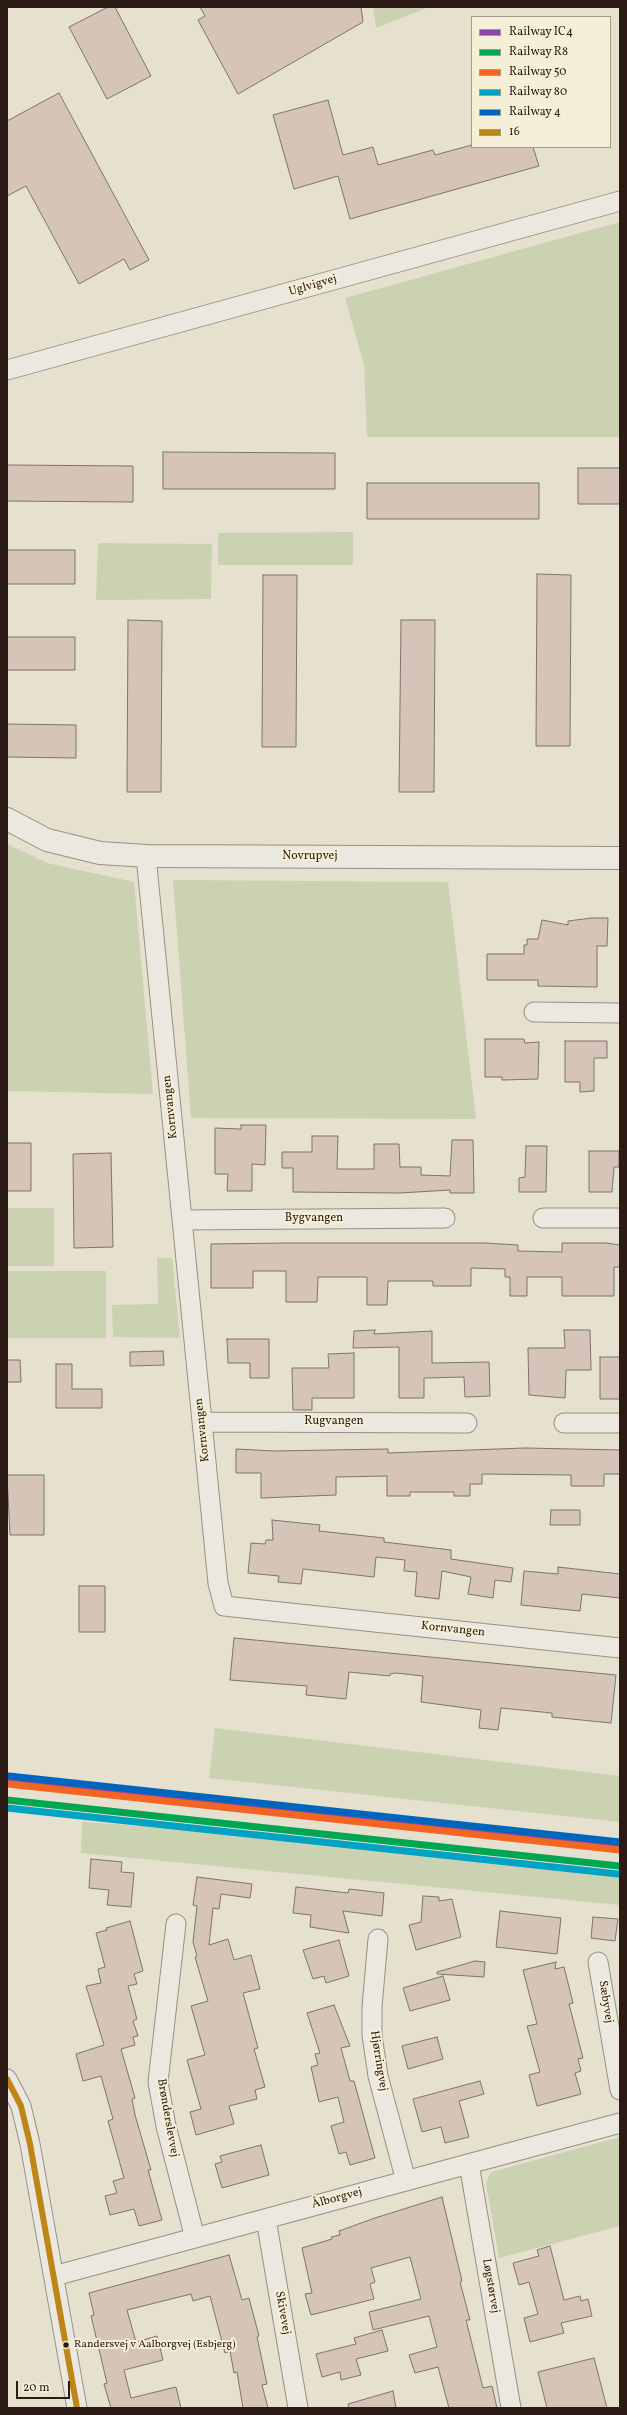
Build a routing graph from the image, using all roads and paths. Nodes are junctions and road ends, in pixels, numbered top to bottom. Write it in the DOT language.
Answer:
graph roads {
  1 [pos="620,201"];
  2 [pos="7,370"];
  3 [pos="7,819"];
  4 [pos="146,856"];
  5 [pos="620,858"];
  6 [pos="534,1012"];
  7 [pos="620,1013"];
  8 [pos="445,1218"];
  9 [pos="543,1218"];
  10 [pos="620,1218"];
  11 [pos="182,1220"];
  12 [pos="202,1422"];
  13 [pos="467,1423"];
  14 [pos="564,1423"];
  15 [pos="620,1423"];
  16 [pos="620,1648"];
  17 [pos="176,1924"];
  18 [pos="378,1939"];
  19 [pos="598,1962"];
  20 [pos="7,2079"];
  21 [pos="620,2090"];
  22 [pos="620,2123"];
  23 [pos="469,2164"];
  24 [pos="406,2181"];
  25 [pos="266,2219"];
  26 [pos="195,2238"];
  27 [pos="54,2276"];
  28 [pos="77,2408"];
  29 [pos="298,2408"];
  30 [pos="512,2408"];
  1 -- 2 [label="street, Uglvigvej"];
  3 -- 4 [label="street, Novrupvej"];
  4 -- 5 [label="street, Novrupvej"];
  4 -- 11 [label="street, Kornvangen"];
  6 -- 7 [label="street"];
  8 -- 11 [label="street, Bygvangen"];
  9 -- 10 [label="street"];
  11 -- 12 [label="street, Kornvangen"];
  12 -- 13 [label="street, Rugvangen"];
  12 -- 16 [label="street, Kornvangen"];
  14 -- 15 [label="street"];
  17 -- 26 [label="street, Brønderslevvej"];
  18 -- 24 [label="street, Hjørringvej"];
  19 -- 21 [label="street, Sæbyvej"];
  20 -- 27 [label="street"];
  22 -- 23 [label="street, Ålborgvej"];
  23 -- 24 [label="street, Ålborgvej"];
  23 -- 30 [label="street, Løgstørvej"];
  24 -- 25 [label="street, Ålborgvej"];
  25 -- 26 [label="street, Ålborgvej"];
  25 -- 29 [label="street, Skivevej"];
  26 -- 27 [label="street, Ålborgvej"];
  27 -- 28 [label="street"];
}
